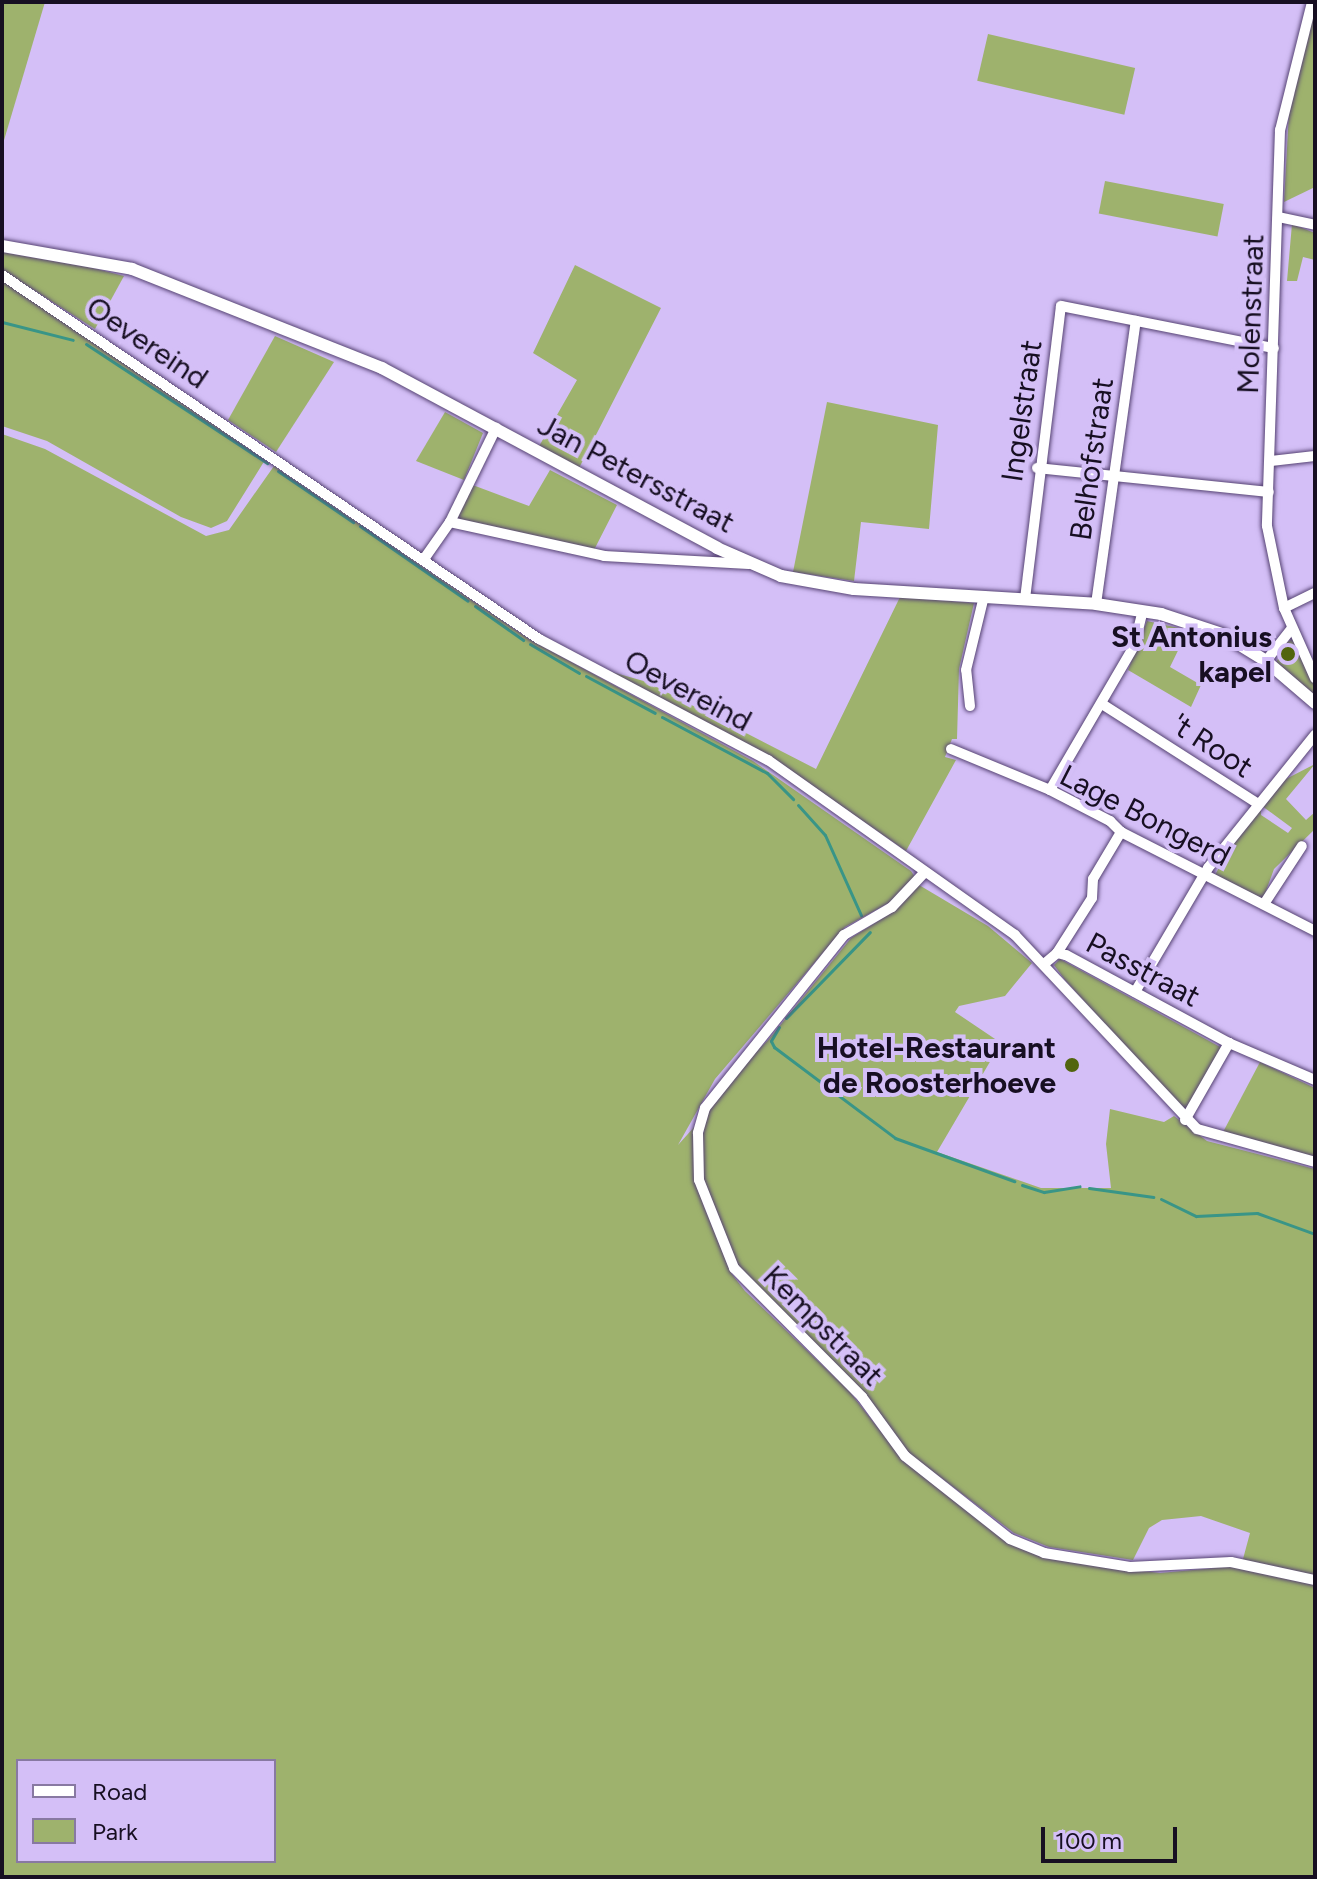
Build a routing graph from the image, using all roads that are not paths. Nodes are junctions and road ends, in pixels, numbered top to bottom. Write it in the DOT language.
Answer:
graph roads {
  1 [pos="1312,2"];
  2 [pos="1315,28"];
  3 [pos="1303,31"];
  4 [pos="1278,217"];
  5 [pos="1315,225"];
  6 [pos="2,246"];
  7 [pos="2,275"];
  8 [pos="1136,321"];
  9 [pos="1274,348"];
  10 [pos="496,428"];
  11 [pos="1315,456"];
  12 [pos="1271,461"];
  13 [pos="1037,468"];
  14 [pos="1114,475"];
  15 [pos="1269,492"];
  16 [pos="450,522"];
  17 [pos="424,559"];
  18 [pos="751,564"];
  19 [pos="1315,593"];
  20 [pos="984,596"];
  21 [pos="1025,599"];
  22 [pos="1096,604"];
  23 [pos="1284,608"];
  24 [pos="1143,611"];
  25 [pos="1292,628"];
  26 [pos="1266,661"];
  27 [pos="1315,678"];
  28 [pos="1315,703"];
  29 [pos="1102,704"];
  30 [pos="970,706"];
  31 [pos="1315,735"];
  32 [pos="951,749"];
  33 [pos="1050,790"];
  34 [pos="1257,803"];
  35 [pos="1121,832"];
  36 [pos="1302,846"];
  37 [pos="924,873"];
  38 [pos="1204,874"];
  39 [pos="1264,904"];
  40 [pos="1315,931"];
  41 [pos="1057,953"];
  42 [pos="1044,964"];
  43 [pos="1135,992"];
  44 [pos="1229,1043"];
  45 [pos="1315,1080"];
  46 [pos="1185,1120"];
  47 [pos="1315,1162"];
  48 [pos="1315,1580"];
  1 -- 3 [label="street, Molenstraat"];
  2 -- 3 [label="street"];
  3 -- 4 [label="street, Molenstraat"];
  4 -- 5 [label="street"];
  4 -- 9 [label="street, Molenstraat"];
  6 -- 10 [label="street, Jan Petersstraat"];
  7 -- 17 [label="street, Oevereind"];
  8 -- 9 [label="street"];
  8 -- 13 [label="street, Ingelstraat"];
  8 -- 14 [label="street, Belhofstraat"];
  9 -- 12 [label="street, Molenstraat"];
  10 -- 16 [label="street"];
  10 -- 18 [label="street, Jan Petersstraat"];
  11 -- 12 [label="street"];
  12 -- 15 [label="street, Molenstraat"];
  13 -- 14 [label="street"];
  13 -- 21 [label="street, Ingelstraat"];
  14 -- 15 [label="street"];
  14 -- 22 [label="street, Belhofstraat"];
  15 -- 23 [label="street, Molenstraat"];
  16 -- 17 [label="street"];
  16 -- 18 [label="street"];
  17 -- 37 [label="street, Oevereind"];
  18 -- 20 [label="street, Jan Petersstraat"];
  19 -- 23 [label="street"];
  20 -- 21 [label="street, Jan Petersstraat"];
  20 -- 30 [label="street"];
  21 -- 22 [label="street, Jan Petersstraat"];
  22 -- 24 [label="street, Jan Petersstraat"];
  23 -- 25 [label="street, Molenstraat"];
  24 -- 26 [label="street, Jan Petersstraat"];
  24 -- 29 [label="street"];
  25 -- 26 [label="street"];
  25 -- 27 [label="street, Molenstraat"];
  26 -- 28 [label="street, Jan Petersstraat"];
  29 -- 33 [label="street"];
  29 -- 34 [label="street, 't Root"];
  31 -- 34 [label="street"];
  32 -- 33 [label="street, Lage Bongerd"];
  33 -- 35 [label="street, Lage Bongerd"];
  34 -- 38 [label="street"];
  35 -- 38 [label="street, Lage Bongerd"];
  35 -- 41 [label="street"];
  36 -- 39 [label="street"];
  37 -- 42 [label="street, Passtraat"];
  37 -- 48 [label="street, Kempstraat"];
  38 -- 39 [label="street, Lage Bongerd"];
  38 -- 43 [label="street"];
  39 -- 40 [label="street, Lage Bongerd"];
  41 -- 42 [label="street, Passtraat"];
  41 -- 43 [label="street, Passtraat"];
  42 -- 46 [label="street"];
  43 -- 44 [label="street, Passtraat"];
  44 -- 45 [label="street, Passtraat"];
  44 -- 46 [label="street"];
  46 -- 47 [label="street"];
}
